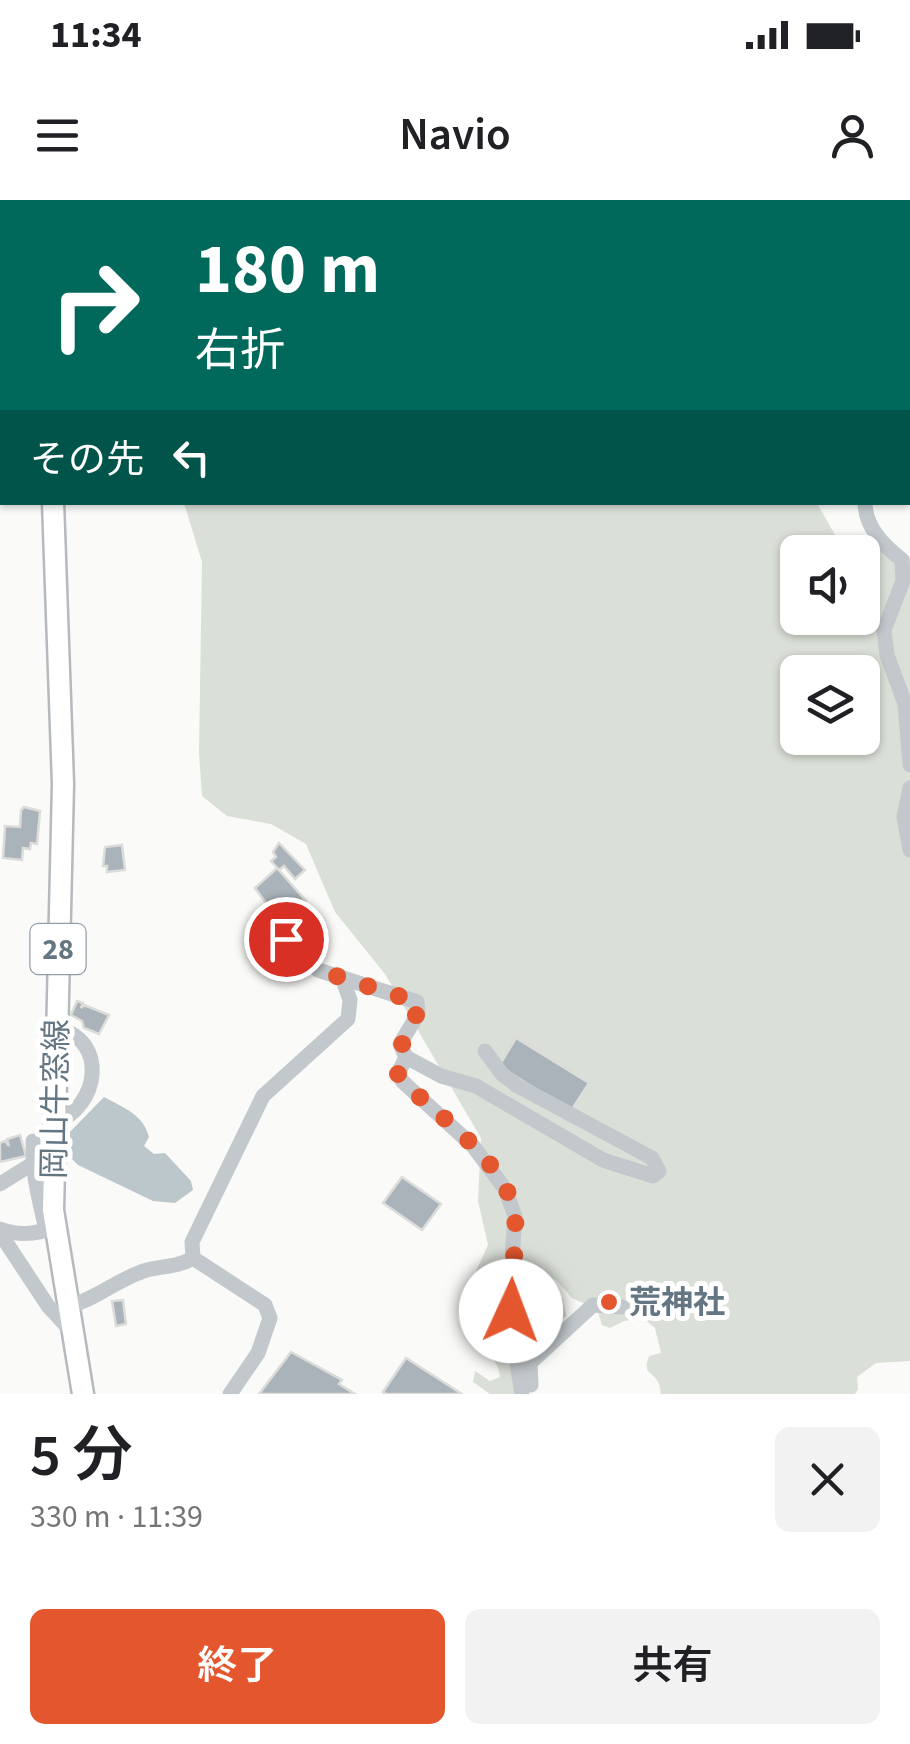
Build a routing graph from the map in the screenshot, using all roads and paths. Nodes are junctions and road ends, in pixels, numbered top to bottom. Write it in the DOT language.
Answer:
graph roads {
  1 [pos="53,505"];
  2 [pos="865,505"];
  3 [pos="910,766"];
  4 [pos="910,788"];
  5 [pos="910,850"];
  6 [pos="286,939"];
  7 [pos="342,977"];
  8 [pos="56,1028"];
  9 [pos="485,1051"];
  10 [pos="406,1057"];
  11 [pos="54,1123"];
  12 [pos="33,1141"];
  13 [pos="32,1164"];
  14 [pos="0,1184"];
  15 [pos="50,1229"];
  16 [pos="0,1231"];
  17 [pos="193,1258"];
  18 [pos="66,1307"];
  19 [pos="622,1307"];
  20 [pos="71,1331"];
  21 [pos="83,1394"];
  22 [pos="230,1394"];
  23 [pos="522,1394"];
  24 [pos="532,1394"];
  1 -- 8 [label="main road, 岡山牛窓線 / 28"];
  2 -- 3 [label="street"];
  4 -- 5 [label="street"];
  6 -- 7 [label="street"];
  7 -- 10 [label="street"];
  7 -- 17 [label="street"];
  8 -- 11 [label="main road, 岡山牛窓線 / 28"];
  8 -- 11 [label="street"];
  9 -- 10 [label="street"];
  10 -- 23 [label="street"];
  11 -- 15 [label="main road, 岡山牛窓線 / 28"];
  12 -- 13 [label="street"];
  13 -- 14 [label="street"];
  13 -- 15 [label="street"];
  15 -- 16 [label="street"];
  15 -- 18 [label="main road, 岡山牛窓線 / 28"];
  16 -- 20 [label="street"];
  17 -- 18 [label="street"];
  17 -- 22 [label="street"];
  18 -- 20 [label="main road, 岡山牛窓線 / 28"];
  19 -- 24 [label="street"];
  20 -- 21 [label="main road, 岡山牛窓線 / 28"];
}
